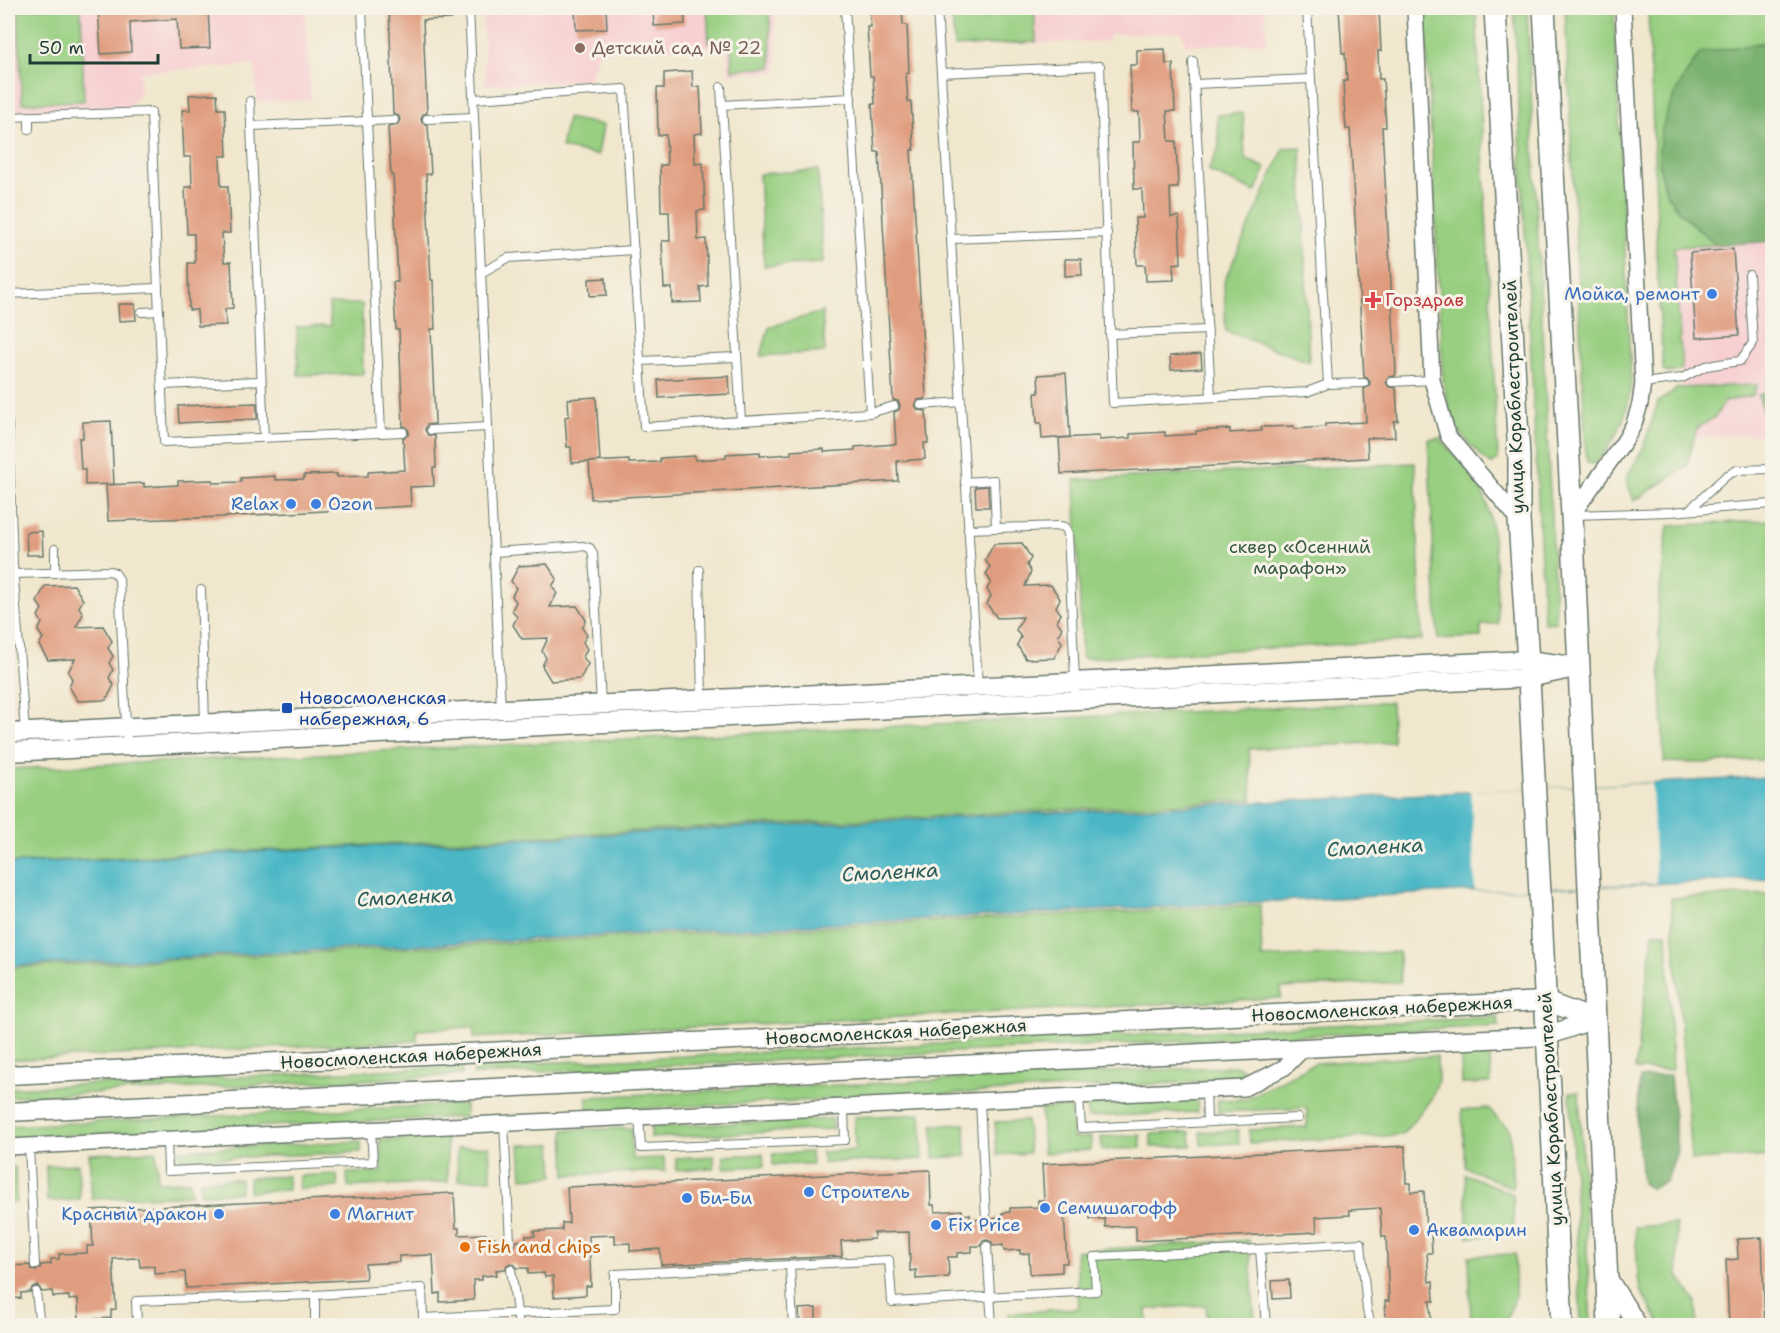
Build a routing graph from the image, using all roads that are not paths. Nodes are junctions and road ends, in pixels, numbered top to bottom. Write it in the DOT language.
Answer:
graph roads {
  1 [pos="363,8"];
  2 [pos="470,8"];
  3 [pos="845,8"];
  4 [pos="937,8"];
  5 [pos="1306,8"];
  6 [pos="1415,8"];
  7 [pos="1495,8"];
  8 [pos="1544,8"];
  9 [pos="1623,8"];
  10 [pos="1193,61"];
  11 [pos="941,73"];
  12 [pos="1310,79"];
  13 [pos="1194,84"];
  14 [pos="721,87"];
  15 [pos="851,98"];
  16 [pos="474,99"];
  17 [pos="250,101"];
  18 [pos="722,105"];
  19 [pos="29,116"];
  20 [pos="8,117"];
  21 [pos="474,117"];
  22 [pos="427,119"];
  23 [pos="394,120"];
  24 [pos="368,121"];
  25 [pos="251,126"];
  26 [pos="29,129"];
  27 [pos="1107,233"];
  28 [pos="951,239"];
  29 [pos="634,250"];
  30 [pos="482,273"];
  31 [pos="1749,275"];
  32 [pos="158,288"];
  33 [pos="8,294"];
  34 [pos="159,311"];
  35 [pos="142,312"];
  36 [pos="1208,330"];
  37 [pos="1110,334"];
  38 [pos="737,357"];
  39 [pos="640,361"];
  40 [pos="1432,380"];
  41 [pos="261,381"];
  42 [pos="1392,382"];
  43 [pos="1364,383"];
  44 [pos="1643,383"];
  45 [pos="1328,384"];
  46 [pos="162,385"];
  47 [pos="1211,397"];
  48 [pos="961,402"];
  49 [pos="921,405"];
  50 [pos="894,406"];
  51 [pos="870,413"];
  52 [pos="741,421"];
  53 [pos="8,422"];
  54 [pos="488,427"];
  55 [pos="431,430"];
  56 [pos="403,432"];
  57 [pos="381,433"];
  58 [pos="264,438"];
  59 [pos="8,447"];
  60 [pos="1773,468"];
  61 [pos="965,482"];
  62 [pos="1773,504"];
  63 [pos="1689,510"];
  64 [pos="1572,515"];
  65 [pos="1519,520"];
  66 [pos="996,528"];
  67 [pos="968,529"];
  68 [pos="55,549"];
  69 [pos="494,552"];
  70 [pos="699,570"];
  71 [pos="56,573"];
  72 [pos="14,574"];
  73 [pos="201,590"];
  74 [pos="1579,667"];
  75 [pos="1529,669"];
  76 [pos="1075,681"];
  77 [pos="978,686"];
  78 [pos="702,699"];
  79 [pos="1076,700"];
  80 [pos="601,704"];
  81 [pos="978,705"];
  82 [pos="501,709"];
  83 [pos="602,723"];
  84 [pos="205,724"];
  85 [pos="126,728"];
  86 [pos="502,728"];
  87 [pos="16,733"];
  88 [pos="205,742"];
  89 [pos="127,746"];
  90 [pos="26,751"];
  91 [pos="8,752"];
  92 [pos="1545,1001"];
  93 [pos="1594,1019"];
  94 [pos="1546,1036"];
  95 [pos="1304,1048"];
  96 [pos="8,1075"];
  97 [pos="1206,1090"];
  98 [pos="1079,1096"];
  99 [pos="980,1101"];
  100 [pos="844,1108"];
  101 [pos="8,1112"];
  102 [pos="639,1116"];
  103 [pos="1298,1118"];
  104 [pos="1207,1122"];
  105 [pos="504,1123"];
  106 [pos="371,1130"];
  107 [pos="167,1139"];
  108 [pos="29,1146"];
  109 [pos="8,1147"];
  110 [pos="986,1219"];
  111 [pos="510,1242"];
  112 [pos="987,1246"];
  113 [pos="1260,1249"];
  114 [pos="35,1265"];
  115 [pos="790,1266"];
  116 [pos="511,1269"];
  117 [pos="1607,1277"];
  118 [pos="36,1292"];
  119 [pos="315,1295"];
  120 [pos="990,1297"];
  121 [pos="517,1314"];
  122 [pos="1562,1316"];
  123 [pos="40,1326"];
  124 [pos="137,1326"];
  125 [pos="315,1326"];
  126 [pos="519,1326"];
  127 [pos="793,1326"];
  128 [pos="992,1326"];
  129 [pos="1266,1326"];
  130 [pos="1371,1326"];
  131 [pos="1548,1326"];
  132 [pos="1609,1326"];
  133 [pos="1638,1326"];
  1 -- 24 [label="lane"];
  2 -- 16 [label="lane"];
  3 -- 15 [label="lane"];
  4 -- 11 [label="lane"];
  5 -- 12 [label="lane"];
  6 -- 40 [label="street"];
  7 -- 65 [label="main road, улица Кораблестроителей"];
  8 -- 64 [label="main road"];
  9 -- 44 [label="street"];
  10 -- 13 [label="lane"];
  11 -- 27 [label="lane"];
  11 -- 28 [label="lane"];
  12 -- 13 [label="lane"];
  12 -- 45 [label="lane"];
  13 -- 36 [label="lane"];
  14 -- 18 [label="lane"];
  15 -- 18 [label="lane"];
  15 -- 51 [label="lane"];
  16 -- 21 [label="lane"];
  16 -- 29 [label="lane"];
  17 -- 25 [label="lane"];
  18 -- 38 [label="lane"];
  19 -- 20 [label="lane"];
  19 -- 26 [label="lane"];
  19 -- 32 [label="lane"];
  21 -- 22 [label="lane"];
  21 -- 30 [label="lane"];
  23 -- 24 [label="lane"];
  24 -- 25 [label="lane"];
  24 -- 57 [label="lane"];
  25 -- 41 [label="lane"];
  27 -- 28 [label="lane"];
  27 -- 37 [label="lane"];
  28 -- 48 [label="lane"];
  29 -- 30 [label="lane"];
  29 -- 39 [label="lane"];
  30 -- 54 [label="lane"];
  31 -- 44 [label="lane"];
  32 -- 33 [label="lane"];
  32 -- 34 [label="lane"];
  34 -- 35 [label="lane"];
  34 -- 46 [label="lane"];
  36 -- 37 [label="lane"];
  36 -- 47 [label="lane"];
  37 -- 47 [label="lane"];
  38 -- 39 [label="lane"];
  38 -- 52 [label="lane"];
  39 -- 52 [label="lane"];
  40 -- 42 [label="lane"];
  40 -- 65 [label="street"];
  41 -- 46 [label="lane"];
  41 -- 58 [label="lane"];
  43 -- 45 [label="lane"];
  44 -- 64 [label="street"];
  45 -- 47 [label="lane"];
  46 -- 58 [label="lane"];
  48 -- 49 [label="lane"];
  48 -- 61 [label="lane"];
  50 -- 51 [label="lane"];
  51 -- 52 [label="lane"];
  53 -- 59 [label="lane"];
  54 -- 55 [label="lane"];
  54 -- 69 [label="lane"];
  56 -- 57 [label="lane"];
  57 -- 58 [label="lane"];
  59 -- 72 [label="lane"];
  60 -- 63 [label="lane"];
  61 -- 66 [label="lane"];
  61 -- 67 [label="lane"];
  62 -- 63 [label="lane"];
  63 -- 64 [label="lane"];
  64 -- 74 [label="main road"];
  65 -- 75 [label="main road, улица Кораблестроителей"];
  66 -- 67 [label="lane"];
  66 -- 76 [label="lane"];
  67 -- 77 [label="lane"];
  68 -- 71 [label="lane"];
  69 -- 80 [label="lane"];
  69 -- 82 [label="lane"];
  70 -- 78 [label="lane"];
  71 -- 72 [label="lane"];
  71 -- 85 [label="lane"];
  72 -- 87 [label="lane"];
  73 -- 84 [label="lane"];
  74 -- 75 [label="street"];
  74 -- 93 [label="main road"];
  75 -- 76 [label="street"];
  75 -- 79 [label="street"];
  75 -- 92 [label="main road, улица Кораблестроителей"];
  76 -- 77 [label="street"];
  76 -- 79 [label="lane"];
  77 -- 78 [label="street"];
  77 -- 81 [label="lane"];
  78 -- 80 [label="street"];
  79 -- 81 [label="street"];
  80 -- 82 [label="street"];
  80 -- 83 [label="lane"];
  81 -- 83 [label="street"];
  82 -- 84 [label="street"];
  82 -- 86 [label="lane"];
  83 -- 86 [label="street"];
  84 -- 85 [label="street"];
  84 -- 88 [label="lane"];
  85 -- 87 [label="street"];
  85 -- 89 [label="lane"];
  86 -- 88 [label="street"];
  87 -- 90 [label="lane"];
  88 -- 89 [label="street"];
  89 -- 90 [label="street"];
  90 -- 91 [label="street"];
  92 -- 93 [label="street, Новосмоленская набережная"];
  92 -- 94 [label="main road, улица Кораблестроителей"];
  92 -- 96 [label="street, Новосмоленская набережная"];
  93 -- 94 [label="street, Новосмоленская набережная"];
  93 -- 117 [label="main road"];
  94 -- 95 [label="street, Новосмоленская набережная"];
  94 -- 122 [label="main road, улица Кораблестроителей"];
  95 -- 97 [label="street"];
  95 -- 101 [label="street, Новосмоленская набережная"];
  97 -- 98 [label="street"];
  97 -- 104 [label="lane"];
  98 -- 99 [label="street"];
  98 -- 104 [label="lane"];
  99 -- 100 [label="street"];
  99 -- 110 [label="lane"];
  100 -- 102 [label="street"];
  100 -- 102 [label="lane"];
  102 -- 105 [label="street"];
  103 -- 104 [label="lane"];
  105 -- 106 [label="street"];
  105 -- 111 [label="lane"];
  106 -- 107 [label="street"];
  106 -- 107 [label="lane"];
  107 -- 108 [label="street"];
  108 -- 109 [label="street"];
  108 -- 114 [label="lane"];
  112 -- 120 [label="lane"];
  113 -- 120 [label="lane"];
  113 -- 129 [label="lane"];
  113 -- 130 [label="lane"];
  115 -- 120 [label="lane"];
  115 -- 121 [label="lane"];
  115 -- 127 [label="lane"];
  116 -- 121 [label="lane"];
  117 -- 132 [label="main road"];
  117 -- 133 [label="street"];
  118 -- 123 [label="lane"];
  119 -- 121 [label="lane"];
  119 -- 124 [label="lane"];
  119 -- 125 [label="lane"];
  120 -- 128 [label="lane"];
  121 -- 126 [label="lane"];
  122 -- 131 [label="street"];
}
